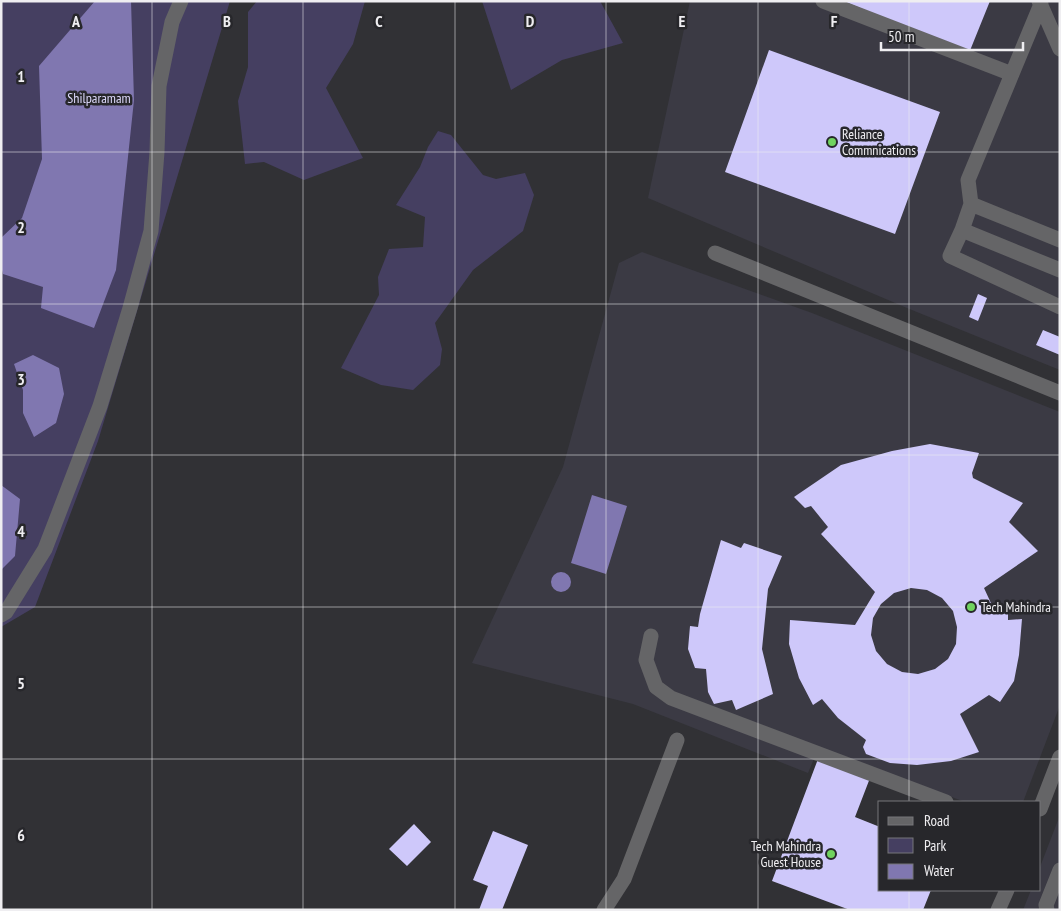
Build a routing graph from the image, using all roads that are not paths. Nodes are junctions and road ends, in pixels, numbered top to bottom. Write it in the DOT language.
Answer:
graph roads {
  1 [pos="181,1"];
  2 [pos="823,1"];
  3 [pos="1040,3"];
  4 [pos="1060,49"];
  5 [pos="1012,74"];
  6 [pos="971,204"];
  7 [pos="962,230"];
  8 [pos="1060,240"];
  9 [pos="715,253"];
  10 [pos="1060,270"];
  11 [pos="1060,307"];
  12 [pos="1060,393"];
  13 [pos="1,615"];
  14 [pos="651,636"];
  15 [pos="677,740"];
  16 [pos="1060,757"];
  17 [pos="943,801"];
  18 [pos="1041,805"];
  19 [pos="1060,870"];
  20 [pos="1007,891"];
  21 [pos="604,910"];
  22 [pos="998,910"];
  23 [pos="1047,910"];
  1 -- 13 [label="street"];
  2 -- 5 [label="street"];
  3 -- 4 [label="street"];
  3 -- 5 [label="street"];
  5 -- 6 [label="street"];
  6 -- 7 [label="street"];
  6 -- 8 [label="street"];
  7 -- 10 [label="street"];
  7 -- 11 [label="street"];
  9 -- 12 [label="street"];
  14 -- 17 [label="street"];
  15 -- 21 [label="street"];
  16 -- 18 [label="street"];
  19 -- 23 [label="street"];
  20 -- 22 [label="street"];
}
